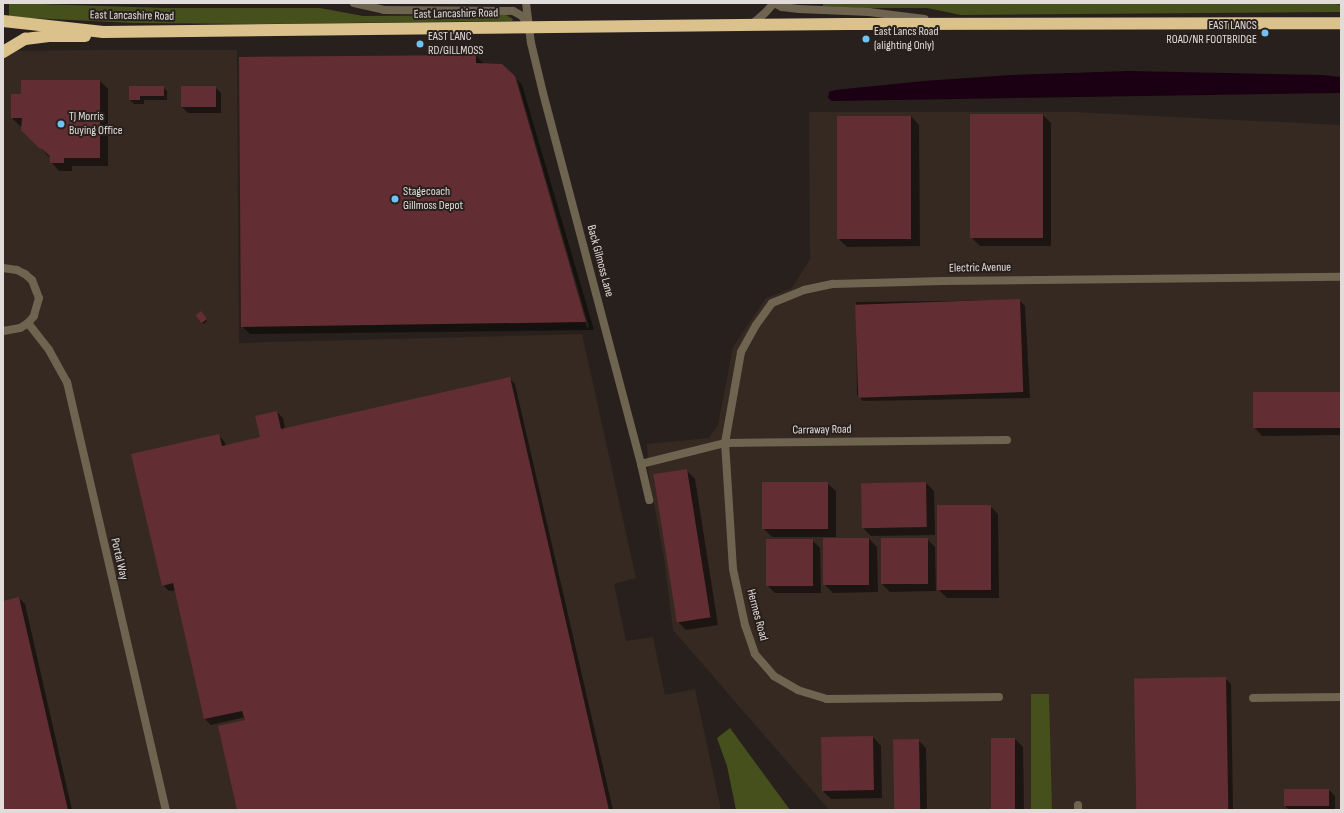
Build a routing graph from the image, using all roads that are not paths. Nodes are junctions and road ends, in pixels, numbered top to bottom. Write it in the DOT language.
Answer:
graph roads {
  1 [pos="354,3"];
  2 [pos="526,3"];
  3 [pos="3,21"];
  4 [pos="1341,23"];
  5 [pos="961,24"];
  6 [pos="749,26"];
  7 [pos="529,27"];
  8 [pos="103,32"];
  9 [pos="3,52"];
  10 [pos="3,268"];
  11 [pos="1341,277"];
  12 [pos="28,323"];
  13 [pos="3,331"];
  14 [pos="1006,440"];
  15 [pos="725,443"];
  16 [pos="641,464"];
  17 [pos="649,500"];
  18 [pos="999,697"];
  19 [pos="1341,697"];
  20 [pos="1253,698"];
  21 [pos="166,810"];
  1 -- 7 [label="street"];
  2 -- 7 [label="street, Back Gilmoss Lane"];
  3 -- 8 [label="highway, East Lancashire Road"];
  4 -- 5 [label="highway, East Lancashire Road"];
  5 -- 6 [label="highway, East Lancashire Road"];
  5 -- 6 [label="street"];
  6 -- 7 [label="highway, East Lancashire Road"];
  7 -- 8 [label="highway, East Lancashire Road"];
  7 -- 16 [label="street, Back Gilmoss Lane"];
  8 -- 9 [label="highway"];
  10 -- 12 [label="street"];
  11 -- 15 [label="street, Electric Avenue"];
  12 -- 13 [label="street"];
  12 -- 21 [label="street, Portal Way"];
  14 -- 15 [label="street, Carraway Road"];
  15 -- 16 [label="street, Carraway Road"];
  15 -- 18 [label="street, Hermes Road"];
  16 -- 17 [label="street, Back Gilmoss Lane"];
  19 -- 20 [label="street"];
}
